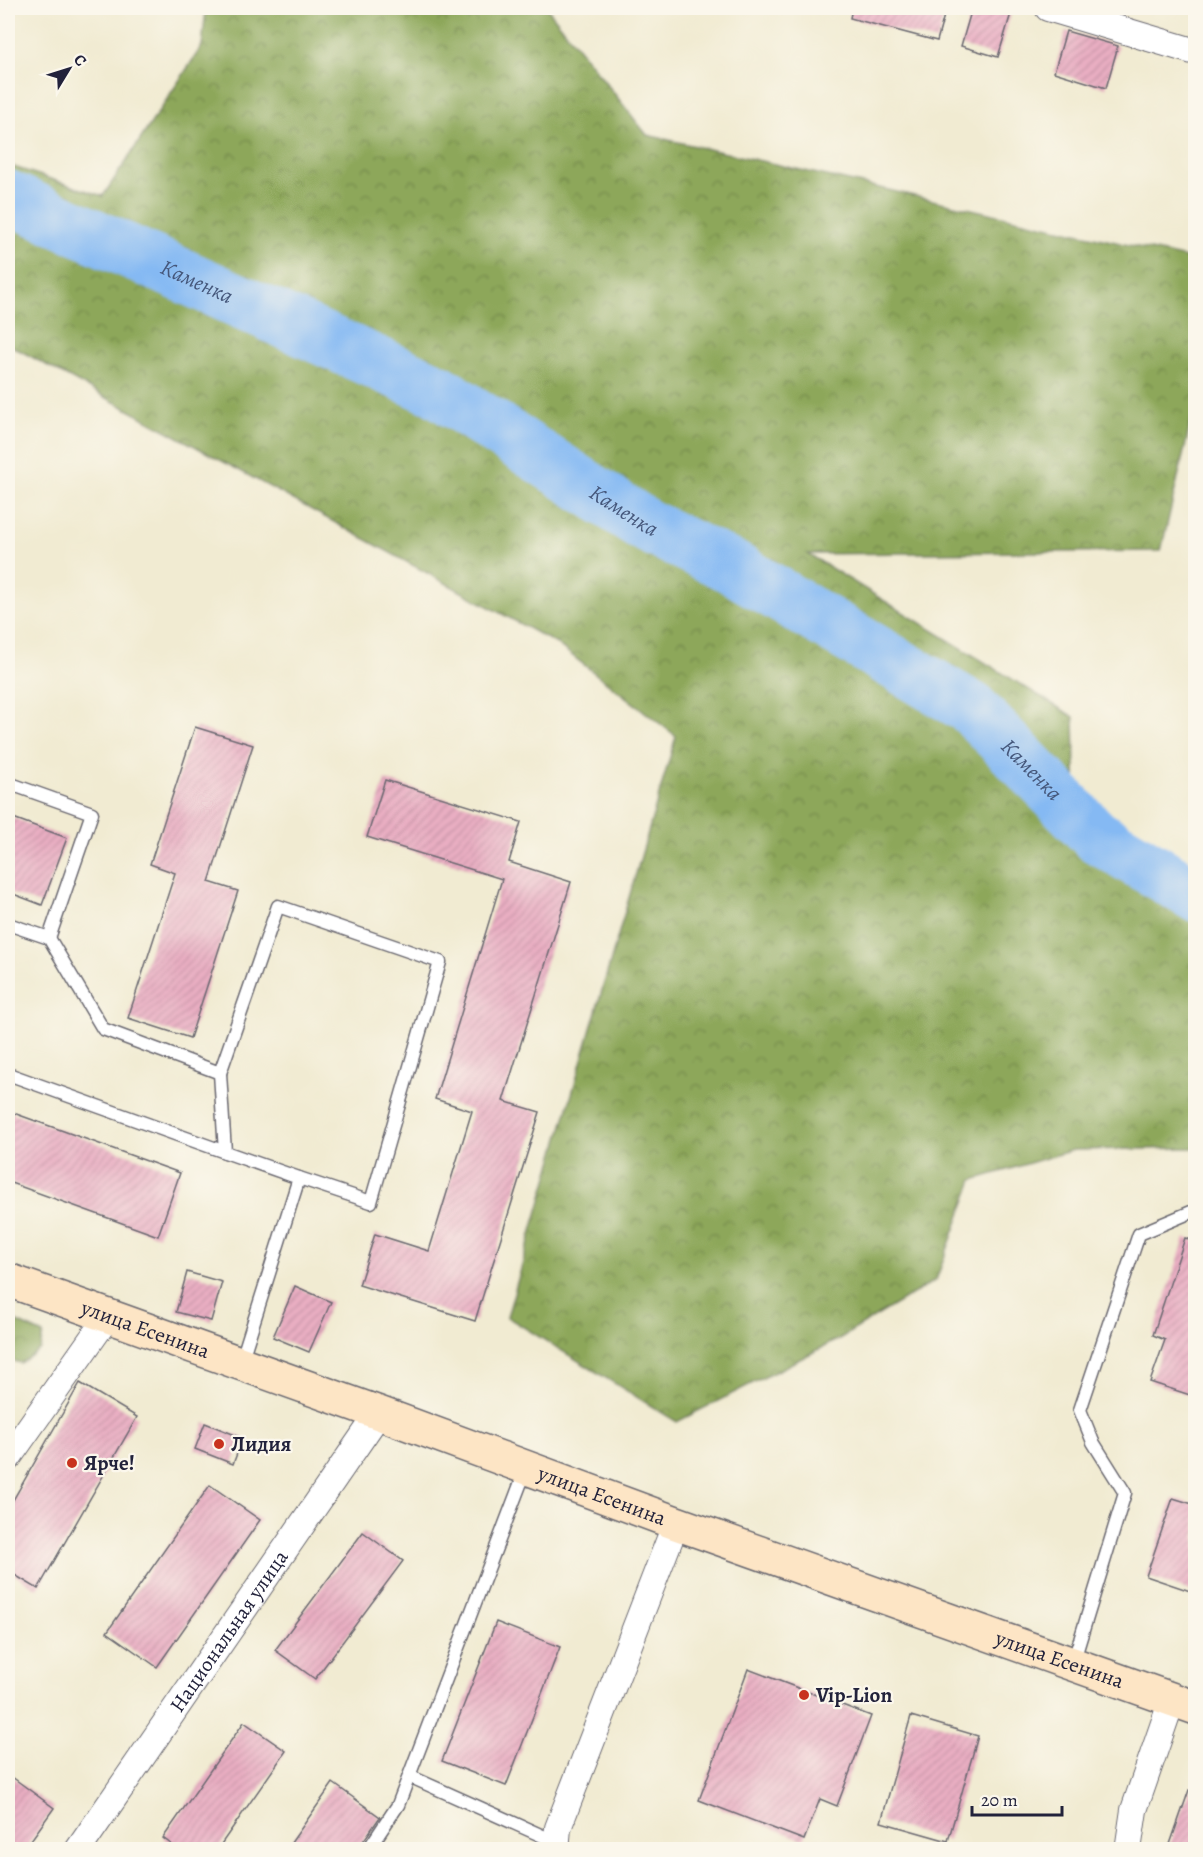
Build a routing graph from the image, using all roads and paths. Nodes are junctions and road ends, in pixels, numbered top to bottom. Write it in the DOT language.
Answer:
graph roads {
  1 [pos="1048,8"];
  2 [pos="1196,52"];
  3 [pos="8,783"];
  4 [pos="8,924"];
  5 [pos="48,938"];
  6 [pos="220,1073"];
  7 [pos="8,1074"];
  8 [pos="225,1152"];
  9 [pos="299,1178"];
  10 [pos="1196,1210"];
  11 [pos="8,1280"];
  12 [pos="108,1316"];
  13 [pos="241,1363"];
  14 [pos="379,1413"];
  15 [pos="8,1458"];
  16 [pos="526,1467"];
  17 [pos="676,1523"];
  18 [pos="1072,1664"];
  19 [pos="1184,1704"];
  20 [pos="410,1776"];
  21 [pos="556,1846"];
  22 [pos="85,1847"];
  23 [pos="368,1850"];
  24 [pos="1128,1850"];
  1 -- 2 [label="street"];
  3 -- 5 [label="lane"];
  4 -- 5 [label="lane"];
  5 -- 6 [label="lane"];
  6 -- 8 [label="lane"];
  6 -- 9 [label="lane"];
  7 -- 8 [label="lane"];
  8 -- 9 [label="lane"];
  9 -- 13 [label="lane"];
  10 -- 18 [label="lane"];
  11 -- 12 [label="street, улица Есенина"];
  12 -- 13 [label="street, улица Есенина"];
  12 -- 15 [label="street"];
  13 -- 14 [label="street, улица Есенина"];
  14 -- 16 [label="street, улица Есенина"];
  14 -- 22 [label="street, Национальная улица"];
  16 -- 17 [label="street, улица Есенина"];
  16 -- 20 [label="lane"];
  17 -- 18 [label="street, улица Есенина"];
  17 -- 21 [label="street"];
  18 -- 19 [label="street, улица Есенина"];
  19 -- 24 [label="street"];
  20 -- 21 [label="lane"];
  20 -- 23 [label="lane"];
}
